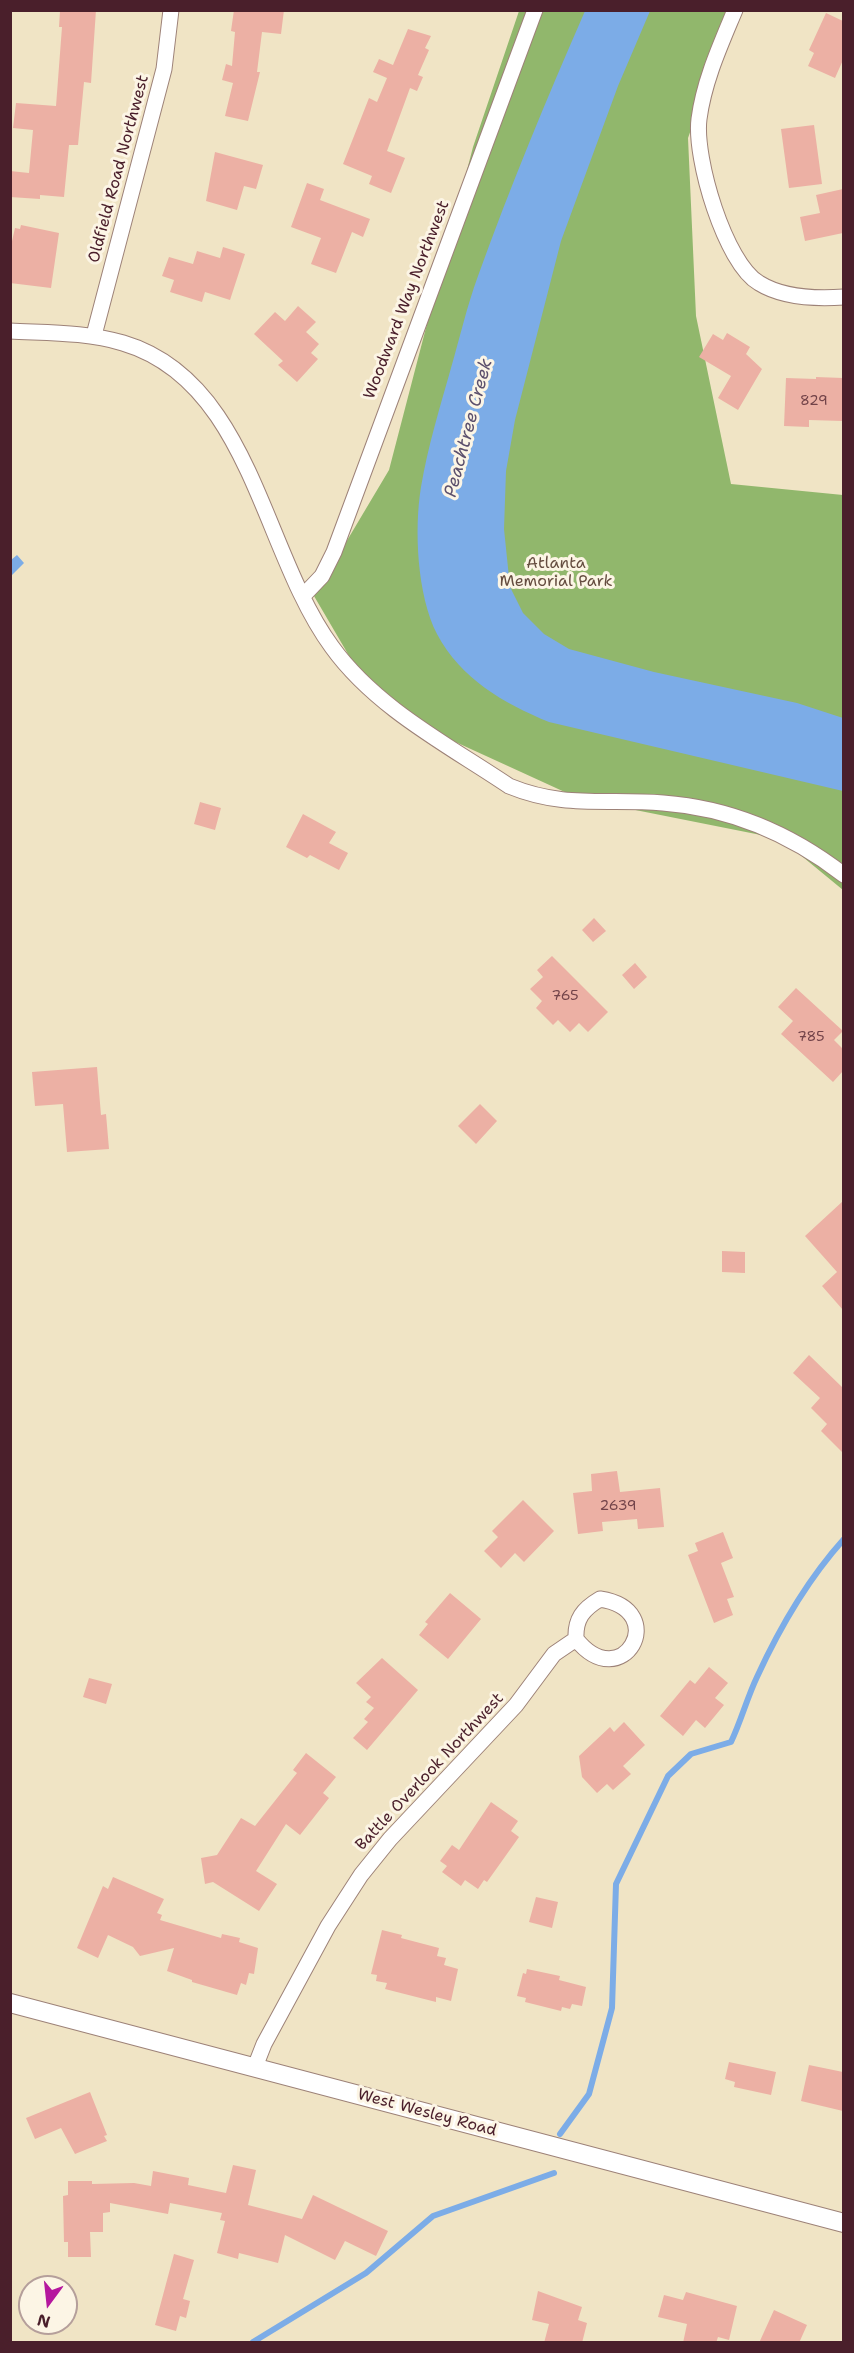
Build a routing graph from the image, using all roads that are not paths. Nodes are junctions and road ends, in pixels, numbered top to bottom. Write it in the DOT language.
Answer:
graph roads {
  1 [pos="171,10"];
  2 [pos="535,10"];
  3 [pos="735,10"];
  4 [pos="843,297"];
  5 [pos="10,331"];
  6 [pos="94,335"];
  7 [pos="303,596"];
  8 [pos="843,875"];
  9 [pos="576,1639"];
  10 [pos="10,2002"];
  11 [pos="255,2067"];
  12 [pos="843,2223"];
  1 -- 6 [label="street, Oldfield Road Northwest"];
  2 -- 7 [label="street, Woodward Way Northwest"];
  3 -- 4 [label="street"];
  5 -- 6 [label="street"];
  6 -- 7 [label="street"];
  7 -- 8 [label="street"];
  9 -- 9 [label="street"];
  9 -- 11 [label="street, Battle Overlook Northwest"];
  10 -- 11 [label="street, West Wesley Road"];
  11 -- 12 [label="street, West Wesley Road"];
}
